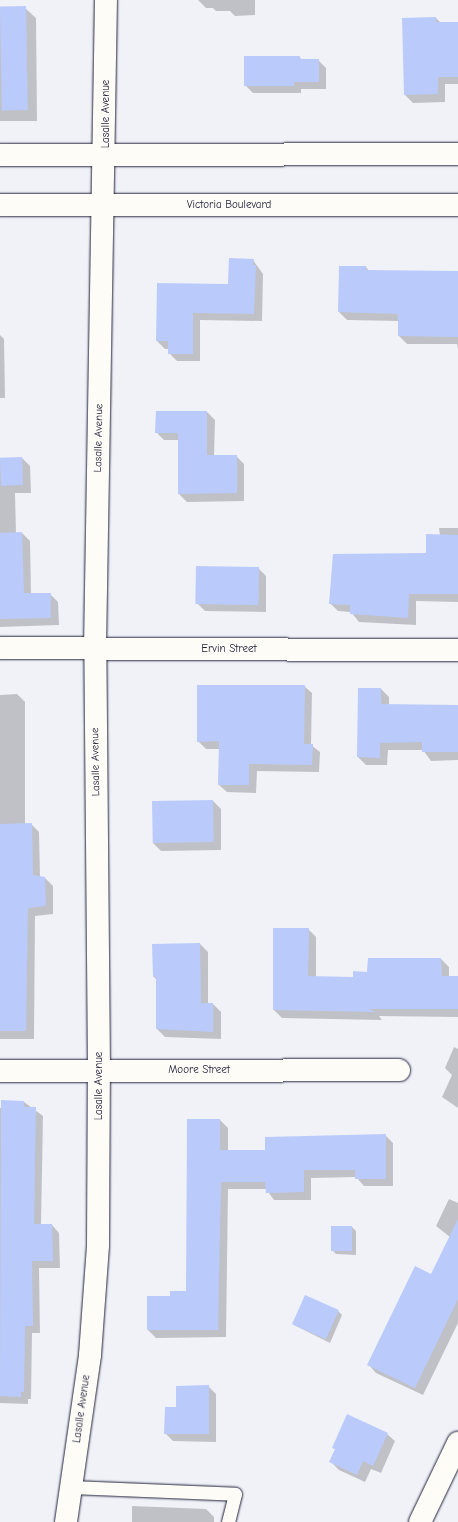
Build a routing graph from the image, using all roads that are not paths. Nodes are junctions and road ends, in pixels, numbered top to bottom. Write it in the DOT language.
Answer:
graph roads {
  1 [pos="106,0"];
  2 [pos="458,154"];
  3 [pos="0,155"];
  4 [pos="105,156"];
  5 [pos="104,205"];
  6 [pos="458,205"];
  7 [pos="0,206"];
  8 [pos="0,648"];
  9 [pos="95,648"];
  10 [pos="458,650"];
  11 [pos="99,1070"];
  12 [pos="399,1070"];
  13 [pos="0,1071"];
  14 [pos="458,1443"];
  15 [pos="71,1487"];
  16 [pos="66,1522"];
  17 [pos="228,1522"];
  18 [pos="420,1522"];
  1 -- 4 [label="main road, Lasalle Avenue"];
  2 -- 4 [label="main road"];
  3 -- 4 [label="main road"];
  4 -- 5 [label="main road, Lasalle Avenue"];
  5 -- 6 [label="main road, Victoria Boulevard"];
  5 -- 7 [label="main road, Victoria Boulevard"];
  5 -- 9 [label="main road, Lasalle Avenue"];
  8 -- 9 [label="main road, Ervin Street"];
  9 -- 10 [label="main road, Ervin Street"];
  9 -- 11 [label="main road, Lasalle Avenue"];
  11 -- 12 [label="main road, Moore Street"];
  11 -- 13 [label="main road, Moore Street"];
  11 -- 15 [label="main road, Lasalle Avenue"];
  14 -- 18 [label="main road"];
  15 -- 16 [label="main road, Lasalle Avenue"];
  15 -- 17 [label="lane"];
}
